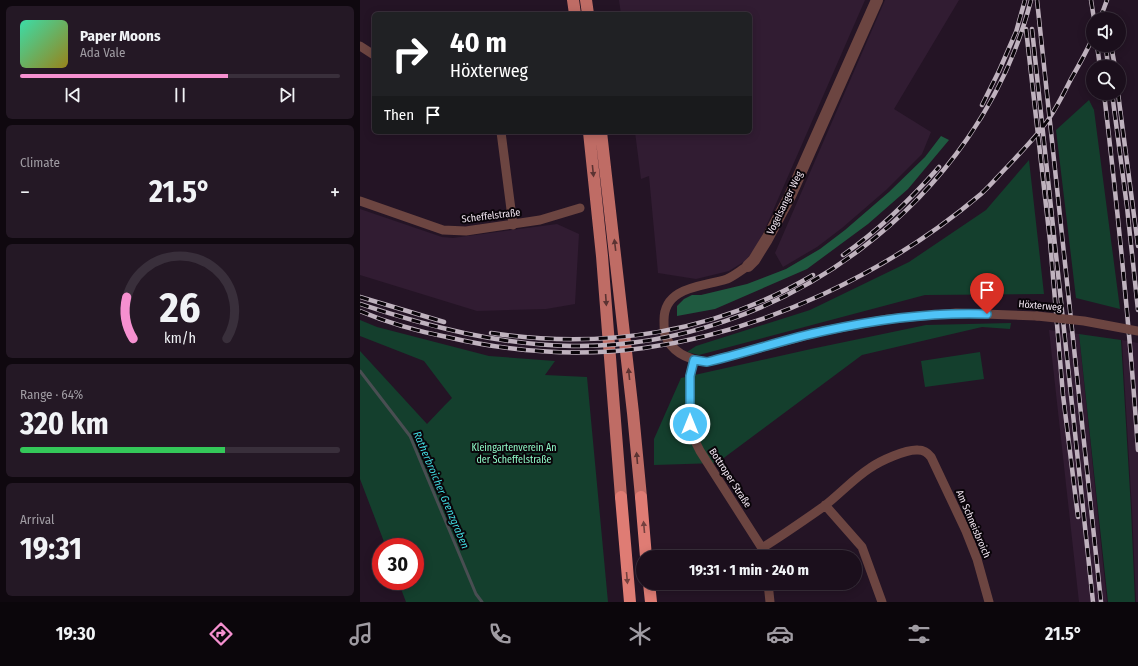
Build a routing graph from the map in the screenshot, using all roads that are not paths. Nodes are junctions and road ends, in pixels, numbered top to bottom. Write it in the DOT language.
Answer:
graph roads {
  1 [pos="573,0"];
  2 [pos="586,0"];
  3 [pos="877,0"];
  4 [pos="575,12"];
  5 [pos="588,12"];
  6 [pos="360,46"];
  7 [pos="372,54"];
  8 [pos="501,134"];
  9 [pos="589,134"];
  10 [pos="601,134"];
  11 [pos="360,201"];
  12 [pos="580,208"];
  13 [pos="513,225"];
  14 [pos="748,266"];
  15 [pos="1138,331"];
  16 [pos="681,354"];
  17 [pos="694,360"];
  18 [pos="621,497"];
  19 [pos="641,497"];
  20 [pos="825,505"];
  21 [pos="645,550"];
  22 [pos="762,550"];
  23 [pos="766,550"];
  24 [pos="650,590"];
  25 [pos="769,590"];
  26 [pos="630,602"];
  27 [pos="651,602"];
  28 [pos="770,602"];
  29 [pos="882,602"];
  30 [pos="989,602"];
  1 -- 4 [label="main road"];
  2 -- 5 [label="main road"];
  3 -- 14 [label="street, Vogelsanger Weg"];
  6 -- 7 [label="street"];
  8 -- 13 [label="street"];
  9 -- 18 [label="main road, one-way"];
  19 -- 10 [label="main road, one-way"];
  11 -- 13 [label="street, Scheffelstraße"];
  12 -- 13 [label="street, Scheffelstraße"];
  14 -- 16 [label="street, Vogelsanger Weg"];
  15 -- 17 [label="street, Höxterweg, bridge"];
  16 -- 17 [label="street, Höxterweg"];
  17 -- 22 [label="street, Bottroper Straße"];
  18 -- 26 [label="highway, one-way"];
  21 -- 19 [label="highway, one-way"];
  20 -- 23 [label="street"];
  20 -- 29 [label="street"];
  20 -- 30 [label="street, Am Schneisbroich"];
  24 -- 27 [label="highway"];
  25 -- 28 [label="street"];
}
